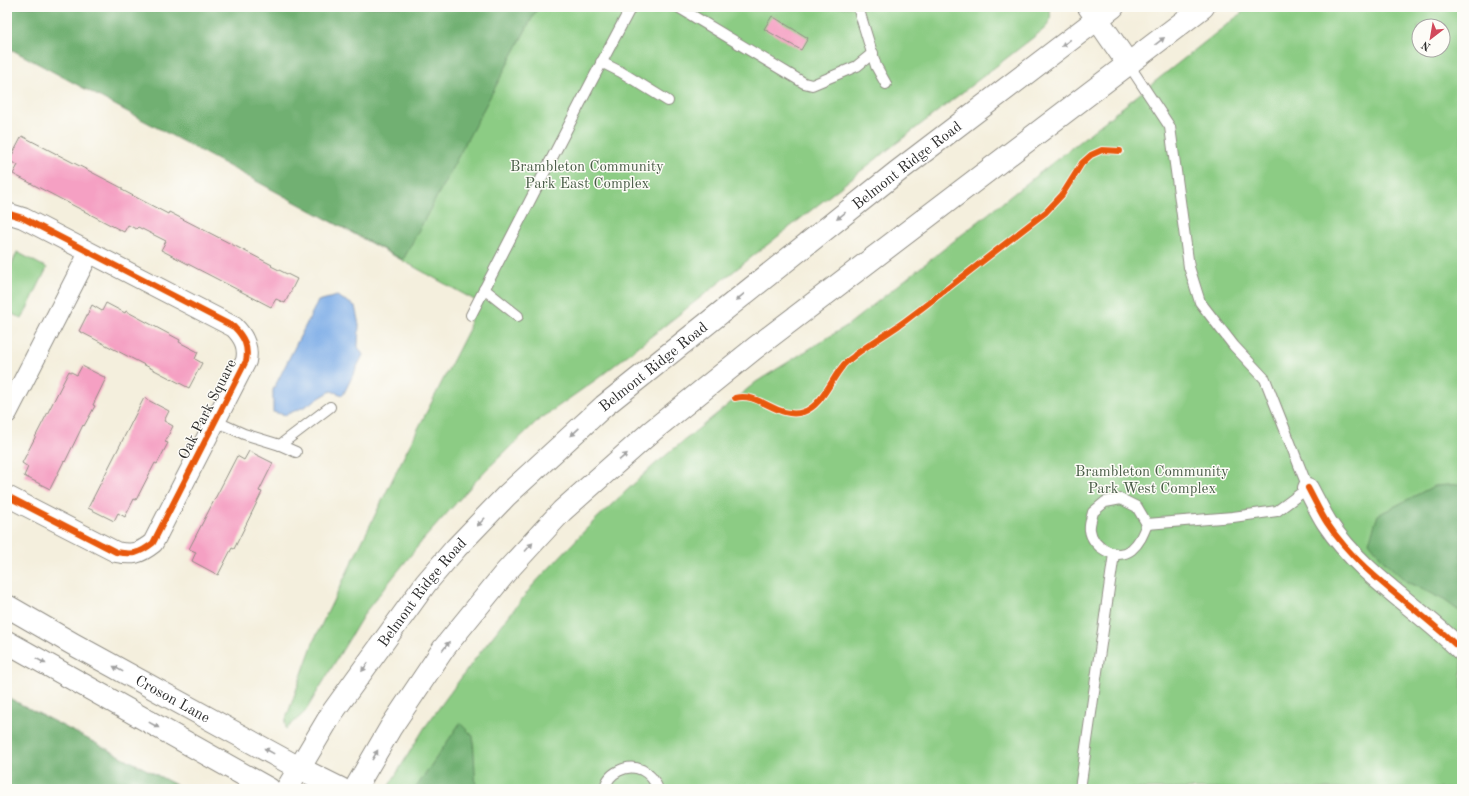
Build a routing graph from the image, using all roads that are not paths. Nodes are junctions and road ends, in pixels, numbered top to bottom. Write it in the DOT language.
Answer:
graph roads {
  1 [pos="630,7"];
  2 [pos="678,7"];
  3 [pos="858,7"];
  4 [pos="1203,7"];
  5 [pos="1100,11"];
  6 [pos="873,53"];
  7 [pos="601,62"];
  8 [pos="1129,65"];
  9 [pos="886,84"];
  10 [pos="668,101"];
  11 [pos="7,212"];
  12 [pos="89,253"];
  13 [pos="484,289"];
  14 [pos="471,315"];
  15 [pos="518,316"];
  16 [pos="330,407"];
  17 [pos="7,413"];
  18 [pos="215,421"];
  19 [pos="280,445"];
  20 [pos="296,452"];
  21 [pos="1308,488"];
  22 [pos="7,496"];
  23 [pos="1147,524"];
  24 [pos="1114,554"];
  25 [pos="7,606"];
  26 [pos="7,642"];
  27 [pos="1462,651"];
  28 [pos="299,768"];
  29 [pos="270,789"];
  30 [pos="287,789"];
  31 [pos="341,789"];
  32 [pos="355,789"];
  33 [pos="604,789"];
  34 [pos="658,789"];
  35 [pos="1080,789"];
  1 -- 7 [label="lane"];
  2 -- 6 [label="lane"];
  3 -- 6 [label="lane"];
  8 -- 4 [label="main road, one-way"];
  5 -- 8 [label="main road, Belmont Ridge Road"];
  5 -- 28 [label="main road, Belmont Ridge Road, one-way"];
  6 -- 9 [label="lane"];
  7 -- 10 [label="lane"];
  7 -- 13 [label="lane"];
  8 -- 21 [label="lane"];
  32 -- 8 [label="main road, one-way"];
  11 -- 12 [label="street, Oak Park Square"];
  12 -- 17 [label="street"];
  12 -- 18 [label="street, Oak Park Square"];
  13 -- 14 [label="lane"];
  13 -- 15 [label="lane"];
  16 -- 19 [label="lane"];
  18 -- 19 [label="lane"];
  18 -- 22 [label="street, Oak Park Square"];
  19 -- 20 [label="lane"];
  21 -- 23 [label="lane"];
  21 -- 27 [label="street"];
  23 -- 24 [label="lane"];
  23 -- 24 [label="lane"];
  24 -- 35 [label="lane"];
  28 -- 25 [label="main road, Croson Lane, one-way"];
  26 -- 29 [label="main road, Croson Lane, one-way"];
  28 -- 30 [label="main road, Belmont Ridge Road"];
  28 -- 31 [label="main road, Croson Lane"];
  33 -- 34 [label="lane"];
}
